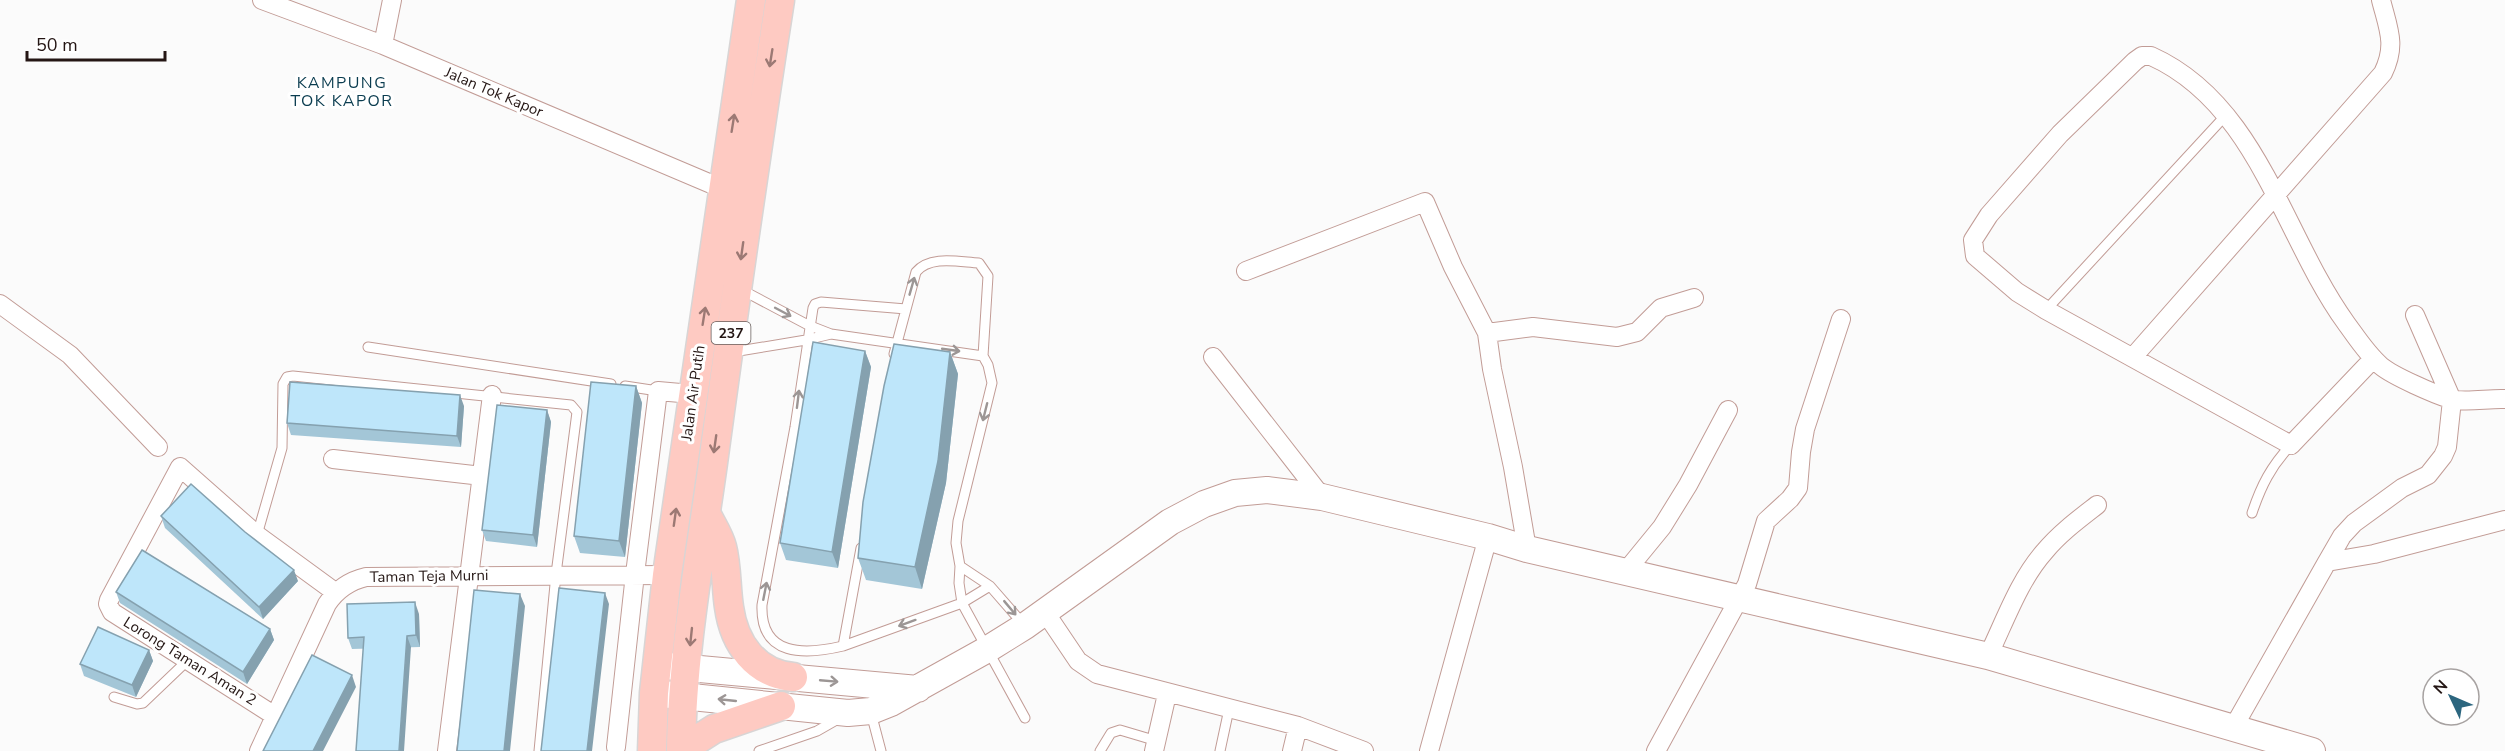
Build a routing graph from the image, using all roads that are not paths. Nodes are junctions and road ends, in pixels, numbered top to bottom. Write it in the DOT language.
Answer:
graph roads {
  1 [pos="262,0"];
  2 [pos="392,0"];
  3 [pos="751,0"];
  4 [pos="780,0"];
  5 [pos="2381,0"];
  6 [pos="383,45"];
  7 [pos="2226,116"];
  8 [pos="723,189"];
  9 [pos="2277,194"];
  10 [pos="1246,271"];
  11 [pos="737,288"];
  12 [pos="1694,297"];
  13 [pos="0,304"];
  14 [pos="906,309"];
  15 [pos="2046,310"];
  16 [pos="2415,315"];
  17 [pos="1841,319"];
  18 [pos="808,325"];
  19 [pos="1487,333"];
  20 [pos="831,334"];
  21 [pos="806,340"];
  22 [pos="896,342"];
  23 [pos="368,346"];
  24 [pos="728,353"];
  25 [pos="983,356"];
  26 [pos="1213,357"];
  27 [pos="2133,357"];
  28 [pos="2373,358"];
  29 [pos="892,365"];
  30 [pos="658,392"];
  31 [pos="692,394"];
  32 [pos="492,395"];
  33 [pos="2505,399"];
  34 [pos="2452,400"];
  35 [pos="1728,410"];
  36 [pos="2291,445"];
  37 [pos="158,447"];
  38 [pos="333,459"];
  39 [pos="482,476"];
  40 [pos="1322,497"];
  41 [pos="2097,505"];
  42 [pos="706,513"];
  43 [pos="2252,513"];
  44 [pos="2505,520"];
  45 [pos="257,535"];
  46 [pos="1488,537"];
  47 [pos="862,541"];
  48 [pos="1527,549"];
  49 [pos="2328,562"];
  50 [pos="960,566"];
  51 [pos="1626,571"];
  52 [pos="556,574"];
  53 [pos="635,574"];
  54 [pos="469,575"];
  55 [pos="667,575"];
  56 [pos="990,586"];
  57 [pos="335,592"];
  58 [pos="1740,597"];
  59 [pos="962,603"];
  60 [pos="1035,619"];
  61 [pos="843,646"];
  62 [pos="988,649"];
  63 [pos="1988,656"];
  64 [pos="188,660"];
  65 [pos="658,665"];
  66 [pos="687,668"];
  67 [pos="793,677"];
  68 [pos="918,689"];
  69 [pos="654,693"];
  70 [pos="1167,694"];
  71 [pos="684,696"];
  72 [pos="114,697"];
  73 [pos="781,706"];
  74 [pos="1229,709"];
  75 [pos="859,712"];
  76 [pos="275,716"];
  77 [pos="1025,718"];
  78 [pos="1298,726"];
  79 [pos="2233,728"];
  80 [pos="1156,746"];
  81 [pos="616,747"];
  82 [pos="259,751"];
  83 [pos="447,751"];
  84 [pos="539,751"];
  85 [pos="652,751"];
  86 [pos="681,751"];
  87 [pos="759,751"];
  88 [pos="881,751"];
  89 [pos="1100,751"];
  90 [pos="1220,751"];
  91 [pos="1292,751"];
  92 [pos="1364,751"];
  93 [pos="1430,751"];
  94 [pos="1654,751"];
  95 [pos="1662,751"];
  96 [pos="2312,751"];
  1 -- 6 [label="street, Jalan Tok Kapor"];
  2 -- 6 [label="street"];
  8 -- 3 [label="main road, Jalan Air Putih / 237, one-way"];
  4 -- 11 [label="main road, Jalan Air Putih / 237, one-way"];
  5 -- 9 [label="street"];
  6 -- 8 [label="street, Jalan Tok Kapor"];
  7 -- 9 [label="street"];
  7 -- 15 [label="lane"];
  7 -- 15 [label="street"];
  31 -- 8 [label="main road, Jalan Air Putih / 237, one-way"];
  9 -- 27 [label="street"];
  9 -- 28 [label="street"];
  10 -- 19 [label="street"];
  11 -- 18 [label="lane, one-way"];
  11 -- 24 [label="main road, Jalan Air Putih / 237"];
  12 -- 19 [label="street"];
  13 -- 37 [label="street"];
  14 -- 18 [label="lane"];
  14 -- 22 [label="lane"];
  14 -- 25 [label="lane, one-way"];
  15 -- 27 [label="street"];
  16 -- 34 [label="street"];
  17 -- 58 [label="street"];
  18 -- 20 [label="lane"];
  18 -- 21 [label="lane"];
  19 -- 48 [label="street"];
  20 -- 21 [label="lane"];
  20 -- 22 [label="lane"];
  21 -- 24 [label="lane"];
  61 -- 21 [label="lane, one-way"];
  22 -- 25 [label="lane, one-way"];
  22 -- 29 [label="lane"];
  23 -- 30 [label="lane"];
  24 -- 42 [label="main road, Jalan Air Putih / 237, one-way"];
  25 -- 50 [label="lane, one-way"];
  26 -- 40 [label="street"];
  27 -- 36 [label="street"];
  28 -- 34 [label="street"];
  28 -- 36 [label="street"];
  30 -- 31 [label="street"];
  30 -- 53 [label="street"];
  55 -- 31 [label="main road, Jalan Air Putih / 237, one-way"];
  32 -- 39 [label="street"];
  32 -- 45 [label="lane"];
  32 -- 52 [label="lane"];
  33 -- 34 [label="street"];
  34 -- 49 [label="street"];
  35 -- 51 [label="street"];
  36 -- 43 [label="lane"];
  38 -- 39 [label="street"];
  39 -- 54 [label="street"];
  40 -- 46 [label="street"];
  40 -- 60 [label="street"];
  41 -- 63 [label="street"];
  42 -- 66 [label="main road, Jalan Air Putih / 237, one-way"];
  42 -- 67 [label="main road"];
  44 -- 49 [label="street"];
  45 -- 57 [label="street"];
  45 -- 64 [label="street, Lorong Taman Aman 2"];
  46 -- 48 [label="street"];
  46 -- 93 [label="street"];
  47 -- 61 [label="lane"];
  48 -- 51 [label="street"];
  49 -- 79 [label="street"];
  50 -- 56 [label="lane"];
  50 -- 59 [label="lane"];
  51 -- 58 [label="street"];
  52 -- 53 [label="street, Taman Teja Murni"];
  52 -- 54 [label="street, Taman Teja Murni"];
  52 -- 84 [label="lane"];
  53 -- 55 [label="street, Taman Teja Murni"];
  53 -- 81 [label="street"];
  54 -- 57 [label="street, Taman Teja Murni"];
  54 -- 83 [label="street"];
  55 -- 65 [label="main road, Jalan Air Putih / 237"];
  56 -- 59 [label="lane"];
  56 -- 60 [label="lane, one-way"];
  57 -- 76 [label="street"];
  58 -- 63 [label="street"];
  58 -- 94 [label="street"];
  59 -- 61 [label="lane, one-way"];
  59 -- 62 [label="lane"];
  60 -- 62 [label="street"];
  60 -- 70 [label="street"];
  62 -- 68 [label="street"];
  62 -- 77 [label="lane"];
  63 -- 79 [label="street"];
  64 -- 72 [label="lane"];
  64 -- 76 [label="street, Lorong Taman Aman 2"];
  65 -- 66 [label="street"];
  65 -- 69 [label="main road, Jalan Air Putih / 237"];
  66 -- 67 [label="street"];
  66 -- 71 [label="main road, Jalan Air Putih / 237"];
  67 -- 68 [label="street, one-way"];
  68 -- 75 [label="street"];
  69 -- 71 [label="street"];
  69 -- 85 [label="main road, Jalan Air Putih / 237"];
  70 -- 74 [label="street"];
  70 -- 80 [label="street"];
  73 -- 71 [label="street, one-way"];
  71 -- 86 [label="main road, Jalan Air Putih / 237"];
  73 -- 75 [label="street"];
  73 -- 86 [label="main road"];
  74 -- 78 [label="street"];
  74 -- 90 [label="lane"];
  75 -- 87 [label="lane"];
  75 -- 88 [label="lane"];
  76 -- 82 [label="street"];
  78 -- 91 [label="street"];
  78 -- 92 [label="street"];
  79 -- 96 [label="street"];
  80 -- 89 [label="lane"];
  94 -- 95 [label="street"];
}
